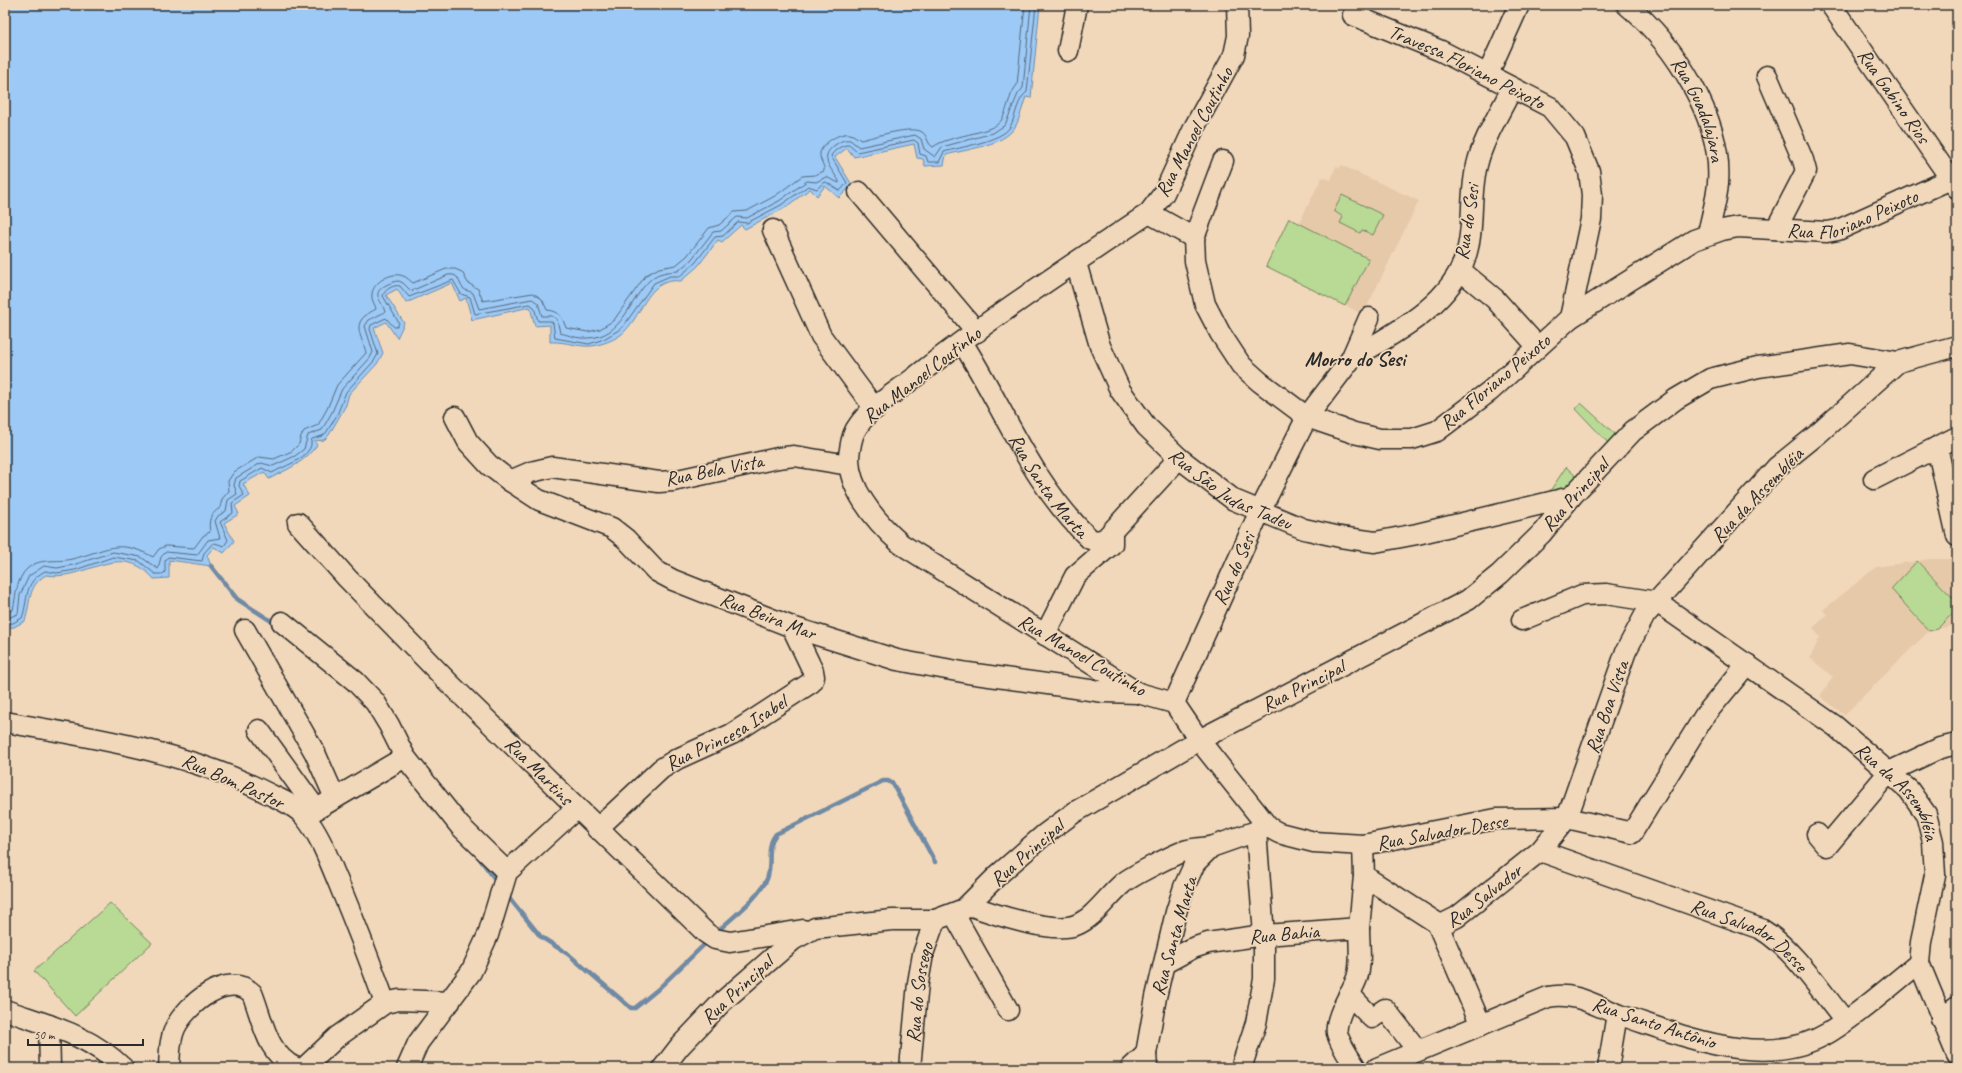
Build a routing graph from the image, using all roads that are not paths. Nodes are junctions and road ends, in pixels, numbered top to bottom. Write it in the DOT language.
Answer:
graph roads {
  1 [pos="1077,5"];
  2 [pos="1237,5"];
  3 [pos="1519,5"];
  4 [pos="1627,5"];
  5 [pos="1831,5"];
  6 [pos="1353,15"];
  7 [pos="1068,51"];
  8 [pos="1488,74"];
  9 [pos="1767,76"];
  10 [pos="1512,88"];
  11 [pos="1223,161"];
  12 [pos="1954,183"];
  13 [pos="859,192"];
  14 [pos="1149,213"];
  15 [pos="1776,229"];
  16 [pos="773,230"];
  17 [pos="1708,234"];
  18 [pos="1194,238"];
  19 [pos="1076,263"];
  20 [pos="1460,270"];
  21 [pos="1369,318"];
  22 [pos="1570,318"];
  23 [pos="969,337"];
  24 [pos="1957,346"];
  25 [pos="1538,348"];
  26 [pos="1351,359"];
  27 [pos="1898,362"];
  28 [pos="875,409"];
  29 [pos="455,417"];
  30 [pos="1307,417"];
  31 [pos="1957,437"];
  32 [pos="1937,447"];
  33 [pos="1179,458"];
  34 [pos="849,465"];
  35 [pos="1874,478"];
  36 [pos="510,481"];
  37 [pos="1571,497"];
  38 [pos="1260,511"];
  39 [pos="298,523"];
  40 [pos="1112,532"];
  41 [pos="1957,536"];
  42 [pos="1657,602"];
  43 [pos="1522,620"];
  44 [pos="282,622"];
  45 [pos="792,627"];
  46 [pos="245,630"];
  47 [pos="1045,635"];
  48 [pos="1747,664"];
  49 [pos="1138,693"];
  50 [pos="1174,703"];
  51 [pos="5,722"];
  52 [pos="259,730"];
  53 [pos="1199,740"];
  54 [pos="1957,744"];
  55 [pos="405,757"];
  56 [pos="1889,772"];
  57 [pos="335,798"];
  58 [pos="576,808"];
  59 [pos="310,812"];
  60 [pos="1568,818"];
  61 [pos="597,829"];
  62 [pos="1262,829"];
  63 [pos="1817,834"];
  64 [pos="1363,845"];
  65 [pos="1211,847"];
  66 [pos="1540,851"];
  67 [pos="507,872"];
  68 [pos="1364,876"];
  69 [pos="962,909"];
  70 [pos="935,920"];
  71 [pos="1437,923"];
  72 [pos="815,928"];
  73 [pos="1359,928"];
  74 [pos="1264,935"];
  75 [pos="1164,963"];
  76 [pos="1919,963"];
  77 [pos="1353,986"];
  78 [pos="450,1002"];
  79 [pos="385,1003"];
  80 [pos="1957,1007"];
  81 [pos="5,1010"];
  82 [pos="1008,1010"];
  83 [pos="1617,1014"];
  84 [pos="1941,1019"];
  85 [pos="1845,1021"];
  86 [pos="1481,1025"];
  87 [pos="49,1026"];
  88 [pos="1418,1051"];
  89 [pos="1957,1055"];
  90 [pos="1147,1061"];
  91 [pos="1243,1067"];
  92 [pos="50,1068"];
  93 [pos="123,1068"];
  94 [pos="170,1068"];
  95 [pos="296,1068"];
  96 [pos="304,1068"];
  97 [pos="407,1068"];
  98 [pos="663,1068"];
  99 [pos="910,1068"];
  100 [pos="1131,1068"];
  101 [pos="1356,1068"];
  102 [pos="1377,1068"];
  103 [pos="1608,1068"];
  1 -- 7 [label="street"];
  2 -- 14 [label="street, Rua Manoel Coutinho"];
  3 -- 8 [label="street"];
  4 -- 17 [label="street, Rua Guadalajara"];
  5 -- 12 [label="street, Rua Gabino Rios"];
  6 -- 8 [label="street, Travessa Floriano Peixoto"];
  8 -- 10 [label="street, Travessa Floriano Peixoto"];
  9 -- 15 [label="street"];
  10 -- 20 [label="street, Rua do Sesi"];
  10 -- 22 [label="street, Travessa Floriano Peixoto"];
  11 -- 18 [label="street, Rua Floriano Peixoto"];
  12 -- 15 [label="street, Rua Floriano Peixoto"];
  13 -- 23 [label="street, Rua Santa Marta"];
  14 -- 18 [label="street"];
  14 -- 19 [label="street, Rua Manoel Coutinho"];
  15 -- 17 [label="street, Rua Floriano Peixoto"];
  16 -- 28 [label="street"];
  17 -- 22 [label="street, Rua Floriano Peixoto"];
  18 -- 30 [label="street, Rua Floriano Peixoto"];
  19 -- 23 [label="street, Rua Manoel Coutinho"];
  19 -- 33 [label="street, Rua São Judas Tadeu"];
  20 -- 25 [label="street"];
  20 -- 26 [label="street, Rua do Sesi"];
  21 -- 26 [label="street, Rua do Sesi"];
  22 -- 25 [label="street, Rua Floriano Peixoto"];
  23 -- 28 [label="street, Rua Manoel Coutinho"];
  23 -- 40 [label="street, Rua Santa Marta"];
  24 -- 27 [label="street, Rua Principal"];
  25 -- 30 [label="street, Rua Floriano Peixoto"];
  26 -- 30 [label="street, Rua do Sesi"];
  27 -- 37 [label="street, Rua Principal"];
  27 -- 42 [label="street, Rua da Assembléia"];
  28 -- 34 [label="street, Rua Manoel Coutinho"];
  29 -- 36 [label="street, Rua Beira Mar"];
  30 -- 38 [label="street, Rua do Sesi"];
  31 -- 32 [label="street"];
  32 -- 35 [label="street"];
  32 -- 41 [label="street"];
  33 -- 38 [label="street, Rua São Judas Tadeu"];
  33 -- 40 [label="street, Rua Santa Marta"];
  34 -- 36 [label="street, Rua Bela Vista"];
  34 -- 47 [label="street, Rua Manoel Coutinho"];
  36 -- 45 [label="street, Rua Beira Mar"];
  37 -- 38 [label="street, Rua São Judas Tadeu"];
  37 -- 53 [label="street, Rua Principal"];
  38 -- 50 [label="street, Rua do Sesi"];
  39 -- 58 [label="street, Rua Martins"];
  40 -- 47 [label="street"];
  42 -- 43 [label="street, Rua da Assembléia"];
  42 -- 48 [label="street, Rua da Assembléia"];
  42 -- 60 [label="street, Rua Boa Vista"];
  44 -- 55 [label="street"];
  45 -- 49 [label="street, Rua Beira Mar"];
  45 -- 61 [label="street, Rua Princesa Isabel"];
  46 -- 57 [label="street"];
  47 -- 49 [label="street, Rua Manoel Coutinho"];
  48 -- 56 [label="street, Rua da Assembléia"];
  48 -- 60 [label="street, Rua Salvador Desse"];
  49 -- 50 [label="street, Rua Manoel Coutinho"];
  50 -- 53 [label="street"];
  51 -- 59 [label="street, Rua Bom Pastor"];
  52 -- 59 [label="street"];
  53 -- 62 [label="street, Rua Salvador Desse"];
  53 -- 69 [label="street, Rua Principal"];
  54 -- 56 [label="street"];
  55 -- 57 [label="street"];
  55 -- 67 [label="street"];
  56 -- 63 [label="street"];
  56 -- 76 [label="street, Rua da Assembléia"];
  57 -- 59 [label="street"];
  58 -- 61 [label="street, Rua Martins"];
  58 -- 67 [label="street"];
  59 -- 79 [label="street, Rua Bom Pastor"];
  60 -- 64 [label="street, Rua Salvador Desse"];
  60 -- 66 [label="street"];
  61 -- 72 [label="street, Rua Martins"];
  62 -- 64 [label="street, Rua Salvador Desse"];
  62 -- 65 [label="street, Rua Santa Marta"];
  62 -- 74 [label="street"];
  64 -- 68 [label="street"];
  65 -- 69 [label="street"];
  65 -- 75 [label="street, Rua Santa Marta"];
  66 -- 71 [label="street, Rua Salvador"];
  66 -- 85 [label="street, Rua Salvador Desse"];
  67 -- 78 [label="street"];
  68 -- 71 [label="street, Rua Salvador"];
  68 -- 73 [label="street"];
  69 -- 70 [label="street, Rua Principal"];
  69 -- 82 [label="street"];
  70 -- 72 [label="street, Rua Principal"];
  70 -- 99 [label="street, Rua do Sossego"];
  71 -- 86 [label="street"];
  72 -- 98 [label="street, Rua Principal"];
  73 -- 74 [label="street, Rua Bahia"];
  73 -- 77 [label="street"];
  74 -- 75 [label="street, Rua Bahia"];
  74 -- 91 [label="street"];
  75 -- 90 [label="street, Rua Santa Marta"];
  76 -- 84 [label="street, Rua da Assembléia"];
  76 -- 85 [label="street, Rua Santo Antônio"];
  77 -- 88 [label="street"];
  77 -- 101 [label="street"];
  78 -- 79 [label="street"];
  78 -- 97 [label="street"];
  79 -- 96 [label="street"];
  80 -- 84 [label="street"];
  81 -- 87 [label="street"];
  83 -- 85 [label="street, Rua Santo Antônio"];
  83 -- 86 [label="street, Rua Santo Antônio"];
  83 -- 103 [label="street"];
  84 -- 89 [label="street, Rua da Assembléia"];
  86 -- 88 [label="street, Rua Santo Antônio"];
  87 -- 92 [label="street"];
  87 -- 93 [label="street"];
  88 -- 102 [label="street, Rua Santo Antônio"];
  90 -- 100 [label="street"];
  94 -- 95 [label="street"];
}
